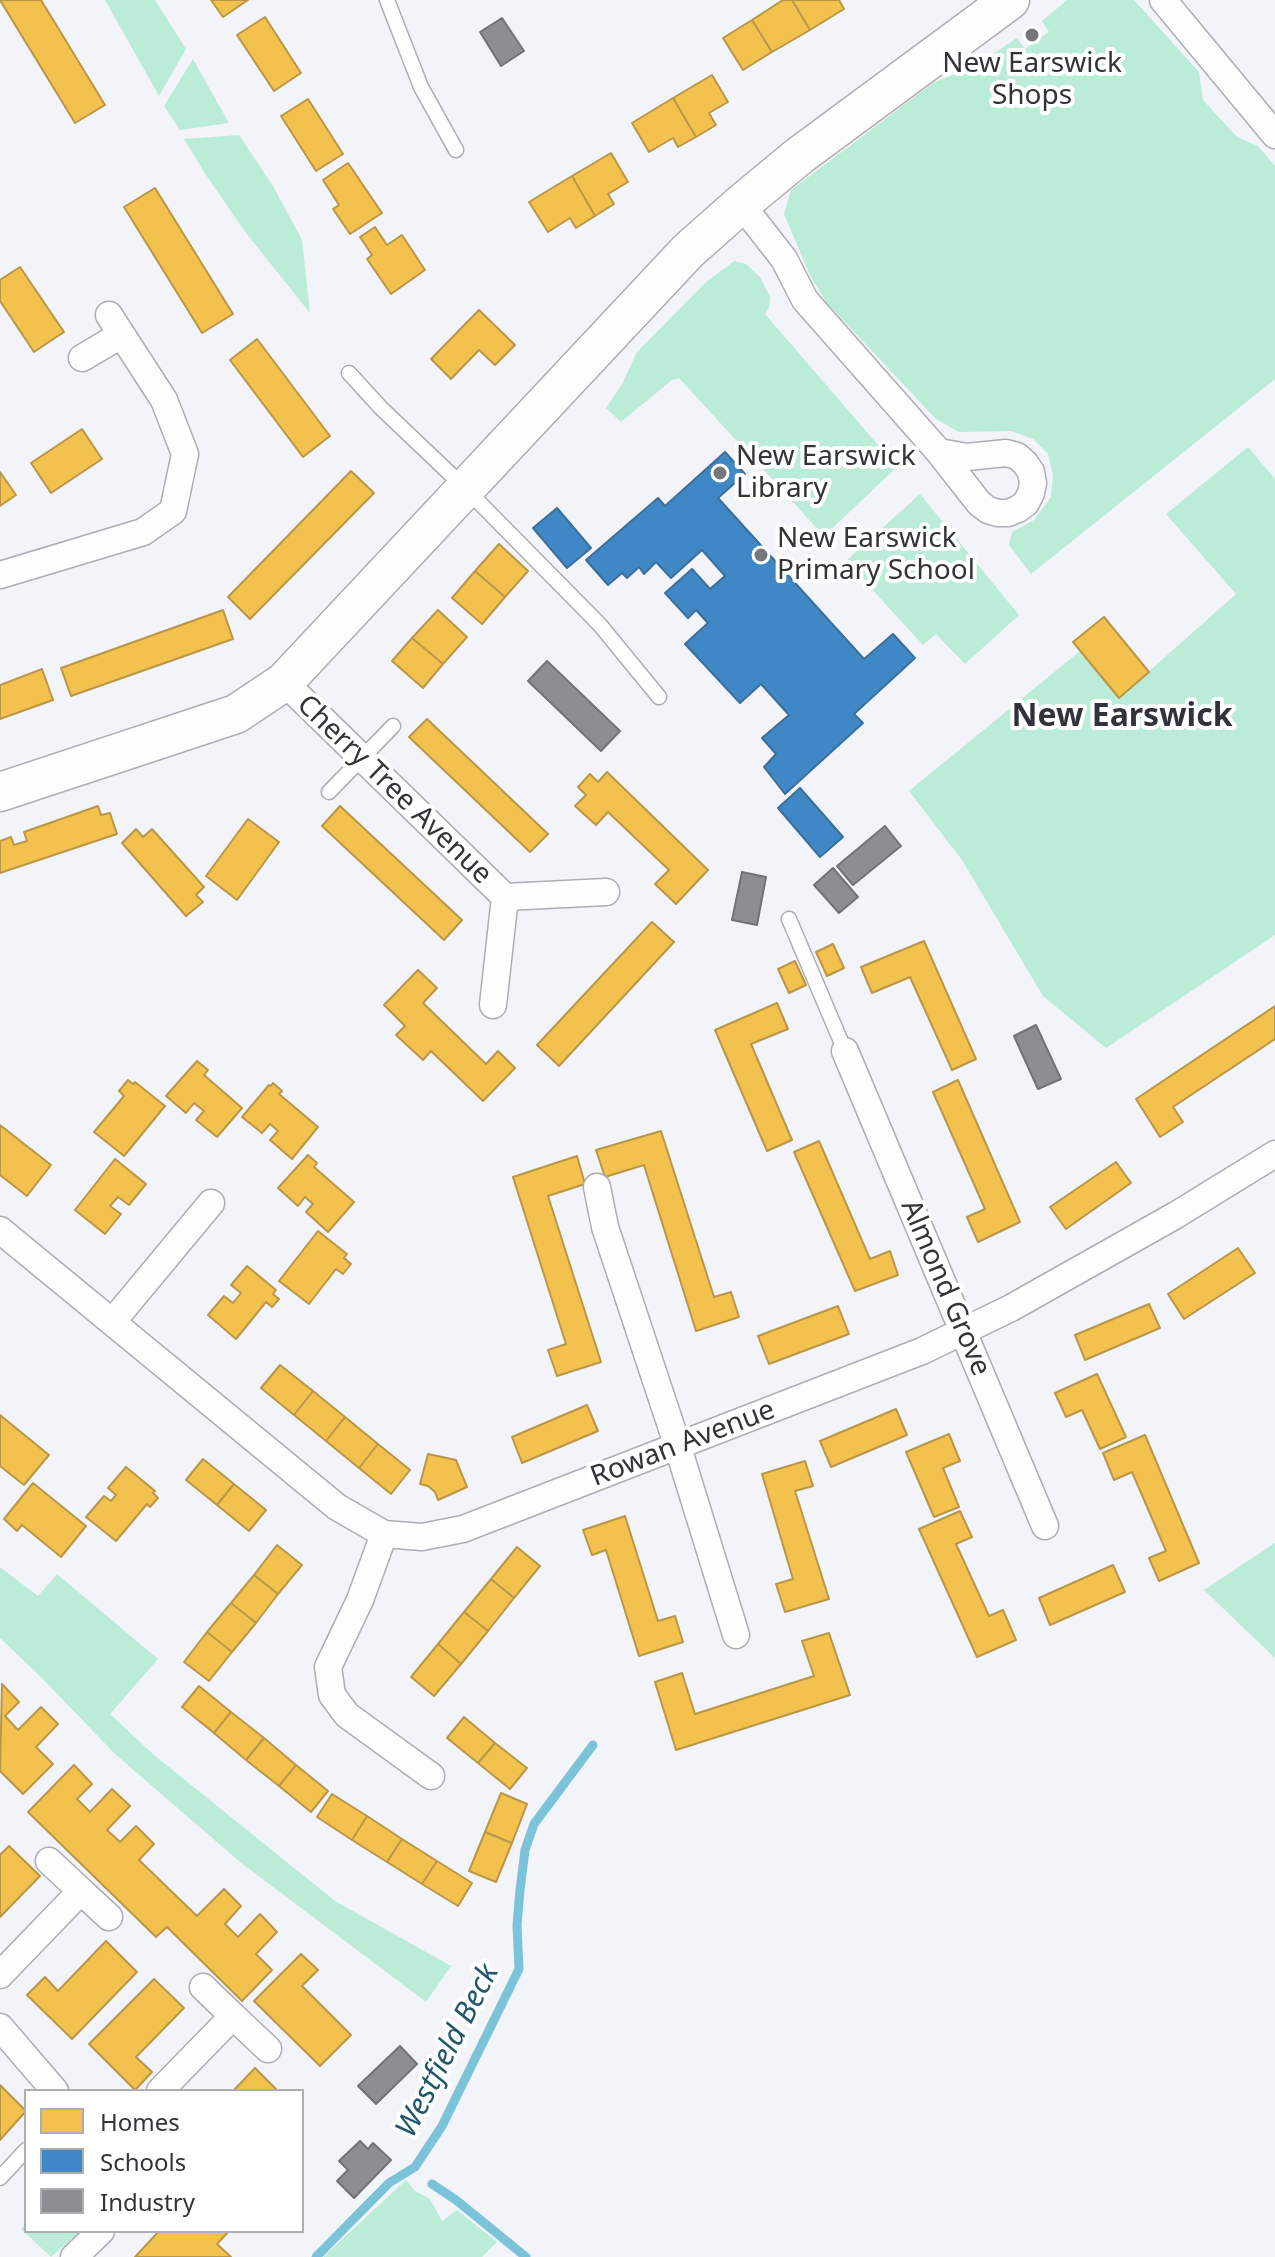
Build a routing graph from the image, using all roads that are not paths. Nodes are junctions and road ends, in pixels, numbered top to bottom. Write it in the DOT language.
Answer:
graph roads {
  1 [pos="387,0"];
  2 [pos="1010,0"];
  3 [pos="1163,0"];
  4 [pos="1275,135"];
  5 [pos="456,150"];
  6 [pos="741,204"];
  7 [pos="82,358"];
  8 [pos="349,373"];
  9 [pos="939,452"];
  10 [pos="465,488"];
  11 [pos="0,575"];
  12 [pos="284,682"];
  13 [pos="659,697"];
  14 [pos="393,726"];
  15 [pos="362,758"];
  16 [pos="0,792"];
  17 [pos="329,792"];
  18 [pos="606,892"];
  19 [pos="505,897"];
  20 [pos="789,919"];
  21 [pos="493,1005"];
  22 [pos="845,1051"];
  23 [pos="1275,1154"];
  24 [pos="597,1187"];
  25 [pos="211,1203"];
  26 [pos="0,1230"];
  27 [pos="113,1321"];
  28 [pos="963,1332"];
  29 [pos="677,1444"];
  30 [pos="1045,1526"];
  31 [pos="384,1534"];
  32 [pos="736,1635"];
  33 [pos="431,1776"];
  34 [pos="49,1861"];
  35 [pos="81,1891"];
  36 [pos="109,1917"];
  37 [pos="0,1975"];
  38 [pos="203,1987"];
  39 [pos="233,2016"];
  40 [pos="0,2027"];
  41 [pos="268,2049"];
  42 [pos="53,2089"];
  43 [pos="162,2089"];
  44 [pos="24,2152"];
  45 [pos="0,2178"];
  46 [pos="99,2233"];
  47 [pos="74,2257"];
  1 -- 5 [label="lane"];
  2 -- 6 [label="street"];
  3 -- 4 [label="street"];
  6 -- 9 [label="street"];
  6 -- 10 [label="street"];
  7 -- 11 [label="street"];
  8 -- 10 [label="lane"];
  10 -- 12 [label="street"];
  10 -- 13 [label="lane"];
  12 -- 15 [label="street, Cherry Tree Avenue"];
  12 -- 16 [label="street"];
  14 -- 15 [label="lane"];
  15 -- 17 [label="lane"];
  15 -- 19 [label="street, Cherry Tree Avenue"];
  18 -- 19 [label="street, Cherry Tree Avenue"];
  19 -- 21 [label="street, Cherry Tree Avenue"];
  20 -- 22 [label="lane"];
  22 -- 28 [label="street, Almond Grove"];
  23 -- 28 [label="street, Rowan Avenue"];
  24 -- 29 [label="street"];
  25 -- 27 [label="street"];
  26 -- 27 [label="street, Rowan Avenue"];
  27 -- 31 [label="street, Rowan Avenue"];
  28 -- 29 [label="street, Rowan Avenue"];
  28 -- 30 [label="street, Almond Grove"];
  29 -- 31 [label="street, Rowan Avenue"];
  29 -- 32 [label="street"];
  31 -- 33 [label="street"];
  34 -- 35 [label="street"];
  35 -- 36 [label="street"];
  35 -- 37 [label="street"];
  38 -- 39 [label="street"];
  39 -- 41 [label="street"];
  39 -- 43 [label="street"];
  40 -- 42 [label="street"];
  44 -- 45 [label="lane"];
  46 -- 47 [label="street"];
}
